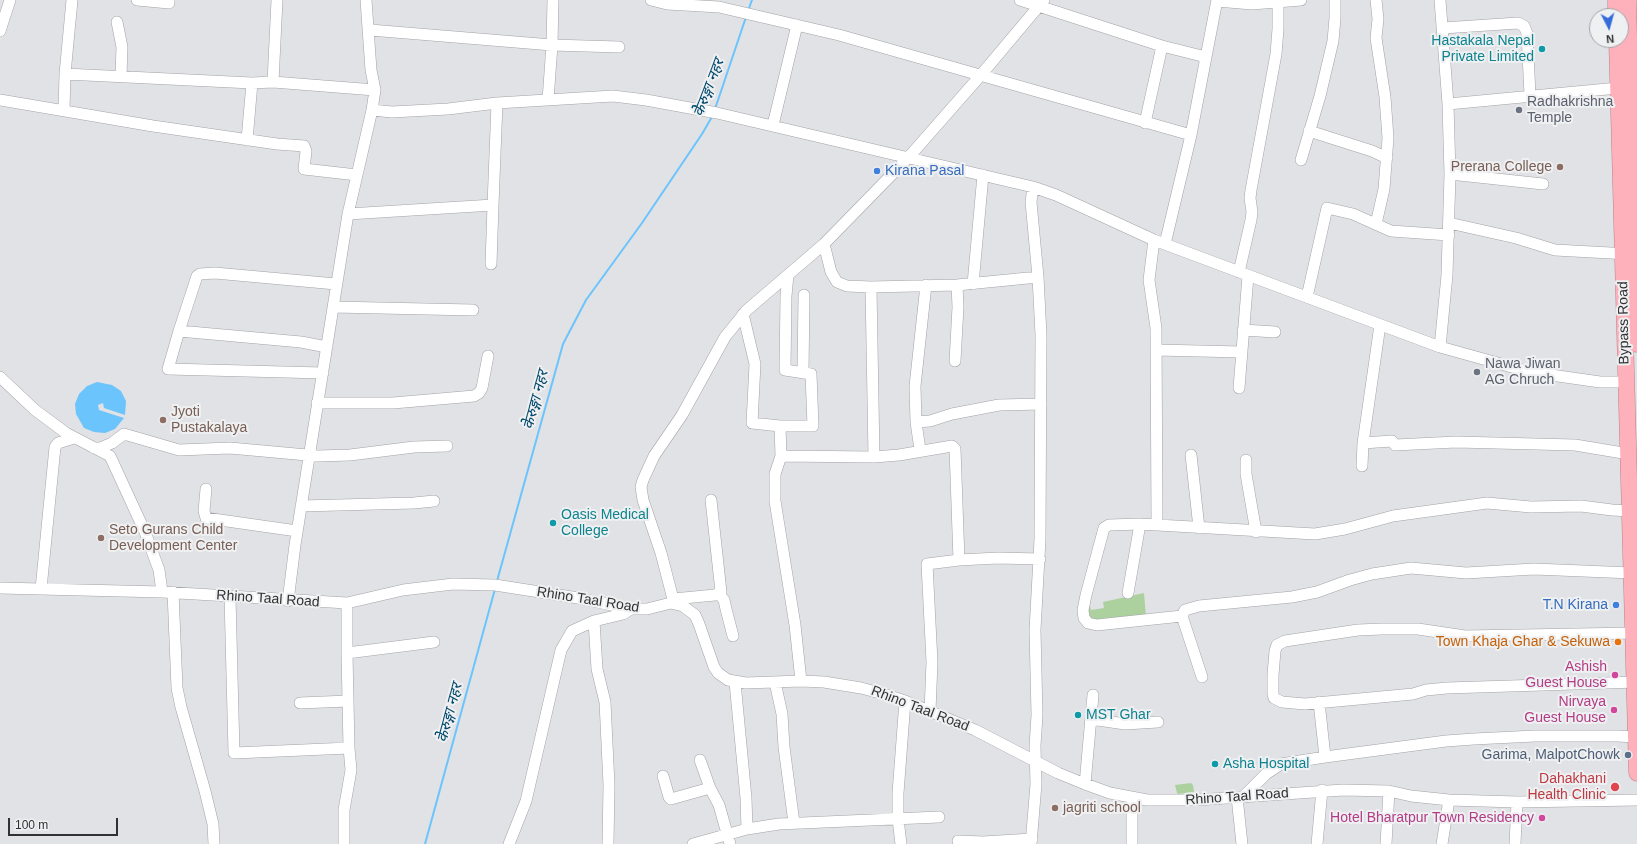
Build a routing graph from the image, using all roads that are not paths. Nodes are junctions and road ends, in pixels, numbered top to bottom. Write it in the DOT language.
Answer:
graph roads {
  1 [pos="10,0"];
  2 [pos="72,0"];
  3 [pos="137,0"];
  4 [pos="170,0"];
  5 [pos="277,0"];
  6 [pos="366,0"];
  7 [pos="553,0"];
  8 [pos="651,0"];
  9 [pos="1020,0"];
  10 [pos="1217,0"];
  11 [pos="1301,0"];
  12 [pos="1335,0"];
  13 [pos="1376,0"];
  14 [pos="1440,0"];
  15 [pos="1628,0"];
  16 [pos="1278,2"];
  17 [pos="720,3"];
  18 [pos="1042,3"];
  19 [pos="117,22"];
  20 [pos="797,24"];
  21 [pos="1443,28"];
  22 [pos="0,30"];
  23 [pos="370,30"];
  24 [pos="552,45"];
  25 [pos="1162,46"];
  26 [pos="619,47"];
  27 [pos="1617,48"];
  28 [pos="1206,57"];
  29 [pos="65,74"];
  30 [pos="121,76"];
  31 [pos="980,76"];
  32 [pos="273,82"];
  33 [pos="252,83"];
  34 [pos="1618,88"];
  35 [pos="375,90"];
  36 [pos="1530,96"];
  37 [pos="0,100"];
  38 [pos="548,100"];
  39 [pos="497,103"];
  40 [pos="1448,104"];
  41 [pos="64,110"];
  42 [pos="372,110"];
  43 [pos="1145,123"];
  44 [pos="773,126"];
  45 [pos="1309,131"];
  46 [pos="1191,135"];
  47 [pos="247,140"];
  48 [pos="908,158"];
  49 [pos="1387,158"];
  50 [pos="1301,160"];
  51 [pos="1450,174"];
  52 [pos="357,175"];
  53 [pos="982,175"];
  54 [pos="1543,184"];
  55 [pos="1033,187"];
  56 [pos="493,205"];
  57 [pos="348,214"];
  58 [pos="1449,223"];
  59 [pos="1376,224"];
  60 [pos="1449,235"];
  61 [pos="1154,240"];
  62 [pos="824,244"];
  63 [pos="1165,244"];
  64 [pos="1629,254"];
  65 [pos="492,264"];
  66 [pos="1243,274"];
  67 [pos="788,275"];
  68 [pos="1038,277"];
  69 [pos="336,284"];
  70 [pos="973,284"];
  71 [pos="926,285"];
  72 [pos="958,285"];
  73 [pos="871,287"];
  74 [pos="804,295"];
  75 [pos="1307,297"];
  76 [pos="333,307"];
  77 [pos="473,310"];
  78 [pos="743,314"];
  79 [pos="1380,325"];
  80 [pos="1243,330"];
  81 [pos="179,331"];
  82 [pos="1275,332"];
  83 [pos="1637,344"];
  84 [pos="327,347"];
  85 [pos="1440,347"];
  86 [pos="1157,350"];
  87 [pos="1241,352"];
  88 [pos="488,356"];
  89 [pos="955,361"];
  90 [pos="803,372"];
  91 [pos="323,373"];
  92 [pos="0,377"];
  93 [pos="1625,382"];
  94 [pos="1239,388"];
  95 [pos="318,403"];
  96 [pos="1041,404"];
  97 [pos="916,422"];
  98 [pos="780,426"];
  99 [pos="74,438"];
  100 [pos="119,438"];
  101 [pos="1363,443"];
  102 [pos="447,446"];
  103 [pos="94,448"];
  104 [pos="920,450"];
  105 [pos="1629,454"];
  106 [pos="310,455"];
  107 [pos="1191,455"];
  108 [pos="110,456"];
  109 [pos="781,456"];
  110 [pos="874,457"];
  111 [pos="1246,460"];
  112 [pos="1362,466"];
  113 [pos="206,489"];
  114 [pos="710,500"];
  115 [pos="434,501"];
  116 [pos="301,506"];
  117 [pos="1630,511"];
  118 [pos="1140,524"];
  119 [pos="1157,525"];
  120 [pos="1199,528"];
  121 [pos="297,531"];
  122 [pos="1256,532"];
  123 [pos="1040,559"];
  124 [pos="959,560"];
  125 [pos="1632,573"];
  126 [pos="0,588"];
  127 [pos="41,589"];
  128 [pos="162,592"];
  129 [pos="173,592"];
  130 [pos="1128,593"];
  131 [pos="719,594"];
  132 [pos="230,597"];
  133 [pos="288,601"];
  134 [pos="672,601"];
  135 [pos="347,603"];
  136 [pos="630,609"];
  137 [pos="1182,616"];
  138 [pos="594,621"];
  139 [pos="1634,633"];
  140 [pos="733,636"];
  141 [pos="434,642"];
  142 [pos="347,654"];
  143 [pos="1202,677"];
  144 [pos="801,681"];
  145 [pos="734,682"];
  146 [pos="775,682"];
  147 [pos="1636,682"];
  148 [pos="1093,695"];
  149 [pos="348,700"];
  150 [pos="905,701"];
  151 [pos="1319,702"];
  152 [pos="300,703"];
  153 [pos="930,711"];
  154 [pos="1091,719"];
  155 [pos="1158,722"];
  156 [pos="1637,737"];
  157 [pos="349,748"];
  158 [pos="1325,757"];
  159 [pos="700,760"];
  160 [pos="1036,762"];
  161 [pos="1637,773"];
  162 [pos="663,776"];
  163 [pos="1085,784"];
  164 [pos="710,788"];
  165 [pos="1322,790"];
  166 [pos="1388,791"];
  167 [pos="1240,797"];
  168 [pos="1132,798"];
  169 [pos="1449,800"];
  170 [pos="1637,800"];
  171 [pos="1517,802"];
  172 [pos="939,817"];
  173 [pos="898,819"];
  174 [pos="794,823"];
  175 [pos="747,829"];
  176 [pos="729,839"];
  177 [pos="958,841"];
  178 [pos="1032,841"];
  179 [pos="214,844"];
  180 [pos="344,844"];
  181 [pos="509,844"];
  182 [pos="608,844"];
  183 [pos="693,844"];
  184 [pos="900,844"];
  185 [pos="1132,844"];
  186 [pos="1242,844"];
  187 [pos="1317,844"];
  188 [pos="1386,844"];
  189 [pos="1442,844"];
  190 [pos="1515,844"];
  1 -- 22 [label="street"];
  2 -- 29 [label="street"];
  3 -- 4 [label="street"];
  5 -- 32 [label="street"];
  6 -- 23 [label="street"];
  7 -- 24 [label="street"];
  8 -- 17 [label="street"];
  9 -- 18 [label="street"];
  10 -- 16 [label="street"];
  10 -- 28 [label="street"];
  11 -- 16 [label="street"];
  12 -- 45 [label="street"];
  13 -- 49 [label="street"];
  14 -- 21 [label="street"];
  15 -- 64 [label="highway, Bypass Road"];
  16 -- 66 [label="street"];
  17 -- 20 [label="street"];
  18 -- 25 [label="street"];
  18 -- 31 [label="street"];
  19 -- 30 [label="street"];
  20 -- 31 [label="street"];
  20 -- 44 [label="street"];
  21 -- 36 [label="street"];
  21 -- 40 [label="street"];
  23 -- 24 [label="street"];
  23 -- 35 [label="street"];
  24 -- 26 [label="street"];
  24 -- 38 [label="street"];
  25 -- 28 [label="street"];
  25 -- 43 [label="street"];
  27 -- 34 [label="highway, Bypass Road"];
  28 -- 46 [label="street"];
  29 -- 30 [label="street"];
  29 -- 41 [label="street"];
  30 -- 33 [label="street"];
  31 -- 43 [label="street"];
  31 -- 48 [label="street"];
  32 -- 33 [label="street"];
  32 -- 35 [label="street"];
  33 -- 47 [label="street"];
  34 -- 36 [label="street"];
  34 -- 64 [label="highway, Bypass Road"];
  35 -- 42 [label="street"];
  36 -- 40 [label="street"];
  37 -- 41 [label="street"];
  38 -- 39 [label="street"];
  38 -- 44 [label="street"];
  39 -- 42 [label="street"];
  39 -- 56 [label="street"];
  40 -- 51 [label="street"];
  41 -- 47 [label="street"];
  42 -- 52 [label="street"];
  43 -- 46 [label="street"];
  44 -- 48 [label="street"];
  45 -- 49 [label="street"];
  45 -- 50 [label="street"];
  46 -- 63 [label="street"];
  47 -- 52 [label="street"];
  48 -- 53 [label="street"];
  48 -- 62 [label="street"];
  49 -- 59 [label="street"];
  51 -- 54 [label="street"];
  51 -- 58 [label="street"];
  52 -- 57 [label="street"];
  53 -- 55 [label="street"];
  53 -- 70 [label="street"];
  55 -- 61 [label="street"];
  55 -- 68 [label="street"];
  56 -- 57 [label="street"];
  56 -- 65 [label="street"];
  57 -- 69 [label="street"];
  58 -- 60 [label="street"];
  58 -- 64 [label="street"];
  59 -- 60 [label="street"];
  59 -- 75 [label="street"];
  60 -- 85 [label="street"];
  61 -- 63 [label="street"];
  61 -- 86 [label="street"];
  62 -- 67 [label="street"];
  62 -- 73 [label="street"];
  63 -- 66 [label="street"];
  64 -- 83 [label="highway, Bypass Road"];
  64 -- 93 [label="highway, Bypass Road"];
  66 -- 75 [label="street"];
  66 -- 80 [label="street"];
  67 -- 78 [label="street"];
  67 -- 90 [label="street"];
  68 -- 70 [label="street"];
  68 -- 96 [label="street"];
  69 -- 76 [label="street"];
  69 -- 81 [label="street"];
  70 -- 72 [label="street"];
  71 -- 72 [label="street"];
  71 -- 73 [label="street"];
  71 -- 97 [label="street"];
  72 -- 89 [label="street"];
  73 -- 110 [label="street"];
  74 -- 90 [label="street"];
  75 -- 79 [label="street"];
  76 -- 77 [label="street"];
  76 -- 84 [label="street"];
  78 -- 98 [label="street"];
  78 -- 134 [label="street"];
  79 -- 85 [label="street"];
  79 -- 101 [label="street"];
  80 -- 82 [label="street"];
  80 -- 87 [label="street"];
  81 -- 84 [label="street"];
  81 -- 91 [label="street"];
  84 -- 91 [label="street"];
  85 -- 93 [label="street"];
  86 -- 87 [label="street"];
  86 -- 119 [label="street"];
  87 -- 94 [label="street"];
  88 -- 95 [label="street"];
  90 -- 98 [label="street"];
  91 -- 95 [label="street"];
  92 -- 99 [label="street"];
  93 -- 105 [label="highway, Bypass Road"];
  95 -- 106 [label="street"];
  96 -- 97 [label="street"];
  96 -- 123 [label="street"];
  97 -- 104 [label="street"];
  98 -- 109 [label="street"];
  99 -- 103 [label="street"];
  99 -- 127 [label="street"];
  100 -- 103 [label="street"];
  100 -- 106 [label="street"];
  100 -- 108 [label="street"];
  101 -- 105 [label="street"];
  101 -- 112 [label="street"];
  102 -- 106 [label="street"];
  103 -- 108 [label="street"];
  104 -- 110 [label="street"];
  104 -- 124 [label="street"];
  105 -- 117 [label="highway, Bypass Road"];
  106 -- 116 [label="street"];
  107 -- 120 [label="street"];
  108 -- 128 [label="street"];
  109 -- 110 [label="street"];
  109 -- 144 [label="street"];
  111 -- 122 [label="street"];
  113 -- 121 [label="street"];
  114 -- 131 [label="street"];
  115 -- 116 [label="street"];
  116 -- 121 [label="street"];
  117 -- 122 [label="street"];
  117 -- 125 [label="highway, Bypass Road"];
  118 -- 119 [label="street"];
  118 -- 130 [label="street"];
  118 -- 137 [label="street"];
  119 -- 120 [label="street"];
  120 -- 122 [label="street"];
  121 -- 133 [label="street"];
  123 -- 124 [label="street"];
  123 -- 160 [label="street"];
  124 -- 153 [label="street"];
  125 -- 137 [label="street"];
  125 -- 139 [label="highway, Bypass Road"];
  126 -- 127 [label="street, Rhino Taal Road"];
  127 -- 128 [label="street, Rhino Taal Road"];
  128 -- 129 [label="street, Rhino Taal Road"];
  129 -- 132 [label="street, Rhino Taal Road"];
  129 -- 179 [label="street"];
  131 -- 134 [label="street, Rhino Taal Road"];
  131 -- 140 [label="street"];
  132 -- 133 [label="street, Rhino Taal Road"];
  132 -- 157 [label="street"];
  133 -- 135 [label="street, Rhino Taal Road"];
  134 -- 136 [label="street, Rhino Taal Road"];
  134 -- 145 [label="street"];
  135 -- 136 [label="street, Rhino Taal Road"];
  135 -- 142 [label="street"];
  136 -- 138 [label="street"];
  137 -- 143 [label="street"];
  138 -- 181 [label="street"];
  138 -- 182 [label="street"];
  139 -- 147 [label="highway, Bypass Road"];
  139 -- 151 [label="street"];
  141 -- 142 [label="street"];
  142 -- 149 [label="street"];
  144 -- 146 [label="street, Rhino Taal Road"];
  144 -- 150 [label="street, Rhino Taal Road"];
  145 -- 146 [label="street, Rhino Taal Road"];
  145 -- 175 [label="street"];
  146 -- 174 [label="street"];
  147 -- 151 [label="street"];
  147 -- 156 [label="highway, Bypass Road"];
  148 -- 154 [label="street"];
  149 -- 152 [label="street"];
  149 -- 157 [label="street"];
  150 -- 153 [label="street, Rhino Taal Road"];
  150 -- 173 [label="street"];
  151 -- 158 [label="street"];
  153 -- 160 [label="street, Rhino Taal Road"];
  154 -- 155 [label="street"];
  154 -- 163 [label="street"];
  156 -- 158 [label="street"];
  156 -- 161 [label="highway, Bypass Road"];
  157 -- 180 [label="street"];
  158 -- 167 [label="street"];
  159 -- 164 [label="street"];
  160 -- 163 [label="street, Rhino Taal Road"];
  160 -- 178 [label="street"];
  162 -- 164 [label="street"];
  163 -- 168 [label="street, Rhino Taal Road"];
  164 -- 176 [label="street"];
  165 -- 166 [label="street, Rhino Taal Road"];
  165 -- 167 [label="street, Rhino Taal Road"];
  165 -- 187 [label="street"];
  166 -- 169 [label="street, Rhino Taal Road"];
  166 -- 188 [label="street"];
  167 -- 168 [label="street, Rhino Taal Road"];
  167 -- 186 [label="street"];
  168 -- 185 [label="street"];
  169 -- 171 [label="street, Rhino Taal Road"];
  169 -- 189 [label="street"];
  170 -- 171 [label="street, Rhino Taal Road"];
  171 -- 190 [label="street"];
  172 -- 173 [label="street"];
  173 -- 174 [label="street"];
  173 -- 184 [label="street"];
  174 -- 175 [label="street"];
  175 -- 176 [label="street"];
  176 -- 183 [label="street"];
  177 -- 178 [label="street"];
}
